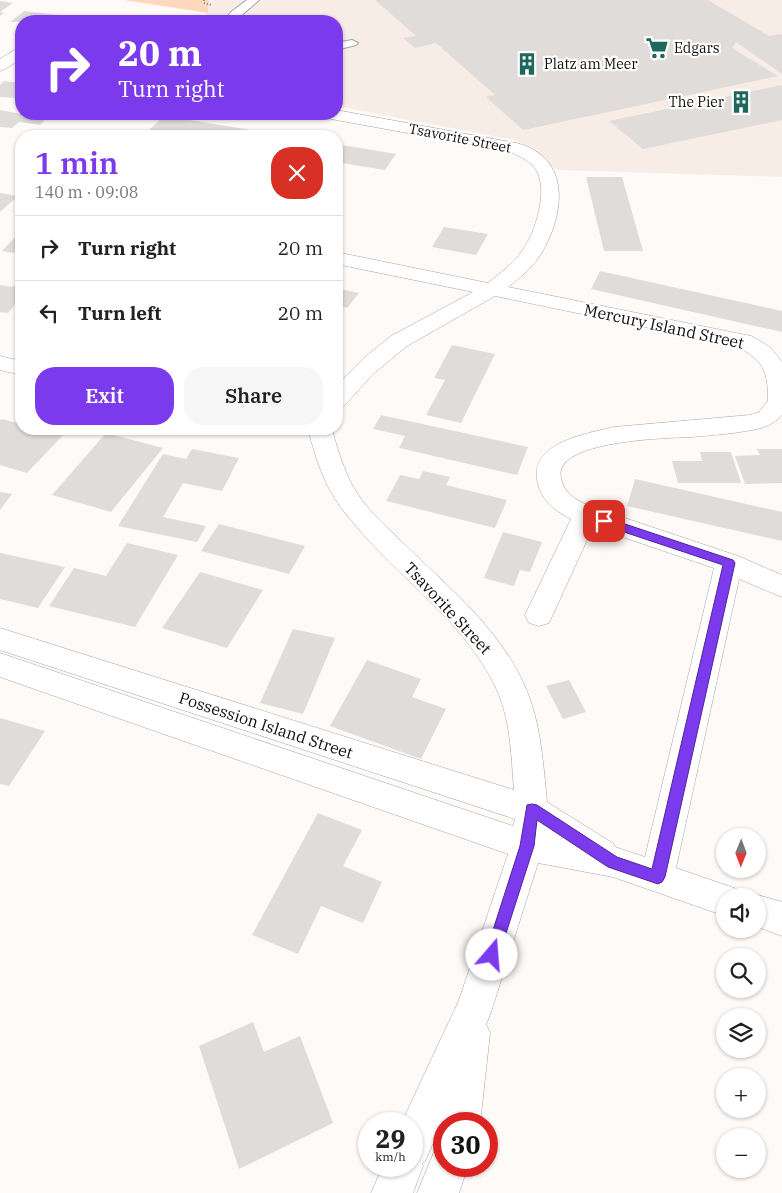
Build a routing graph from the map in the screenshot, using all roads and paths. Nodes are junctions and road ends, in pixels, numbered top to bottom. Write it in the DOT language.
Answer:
graph roads {
  1 [pos="254,0"];
  2 [pos="234,15"];
  3 [pos="352,43"];
  4 [pos="343,45"];
  5 [pos="0,48"];
  6 [pos="15,51"];
  7 [pos="15,56"];
  8 [pos="0,66"];
  9 [pos="343,116"];
  10 [pos="343,259"];
  11 [pos="492,291"];
  12 [pos="0,363"];
  13 [pos="15,367"];
  14 [pos="780,378"];
  15 [pos="343,393"];
  16 [pos="317,435"];
  17 [pos="586,515"];
  18 [pos="729,563"];
  19 [pos="782,587"];
  20 [pos="539,615"];
  21 [pos="0,639"];
  22 [pos="0,665"];
  23 [pos="532,810"];
  24 [pos="527,846"];
  25 [pos="613,862"];
  26 [pos="658,877"];
  27 [pos="716,897"];
  28 [pos="766,914"];
  29 [pos="782,920"];
  30 [pos="474,1009"];
  31 [pos="461,1112"];
  32 [pos="423,1121"];
  33 [pos="399,1177"];
  34 [pos="444,1177"];
  35 [pos="392,1193"];
  36 [pos="438,1193"];
  1 -- 2 [label="lane"];
  3 -- 4 [label="lane"];
  5 -- 6 [label="street"];
  7 -- 8 [label="street"];
  9 -- 11 [label="street, Tsavorite Street"];
  10 -- 11 [label="street, Mercury Island Street"];
  11 -- 14 [label="street, Mercury Island Street"];
  11 -- 15 [label="street, Tsavorite Street"];
  12 -- 13 [label="street"];
  14 -- 17 [label="street, Mercury Island Street"];
  16 -- 23 [label="street, Tsavorite Street"];
  17 -- 18 [label="street, Mercury Island Street"];
  17 -- 20 [label="street"];
  18 -- 19 [label="street, Mercury Island Street"];
  18 -- 26 [label="street"];
  21 -- 23 [label="street, Possession Island Street"];
  22 -- 24 [label="street, Possession Island Street"];
  23 -- 24 [label="street, Tsavorite Street"];
  23 -- 25 [label="street, Possession Island Street"];
  24 -- 25 [label="street, Possession Island Street"];
  24 -- 30 [label="street, Tsavorite Street"];
  25 -- 26 [label="street"];
  26 -- 27 [label="street"];
  28 -- 29 [label="street"];
  30 -- 31 [label="street, Tsavorite Street"];
  30 -- 32 [label="street, Tsavorite Street"];
  33 -- 35 [label="street"];
  34 -- 36 [label="street"];
}
